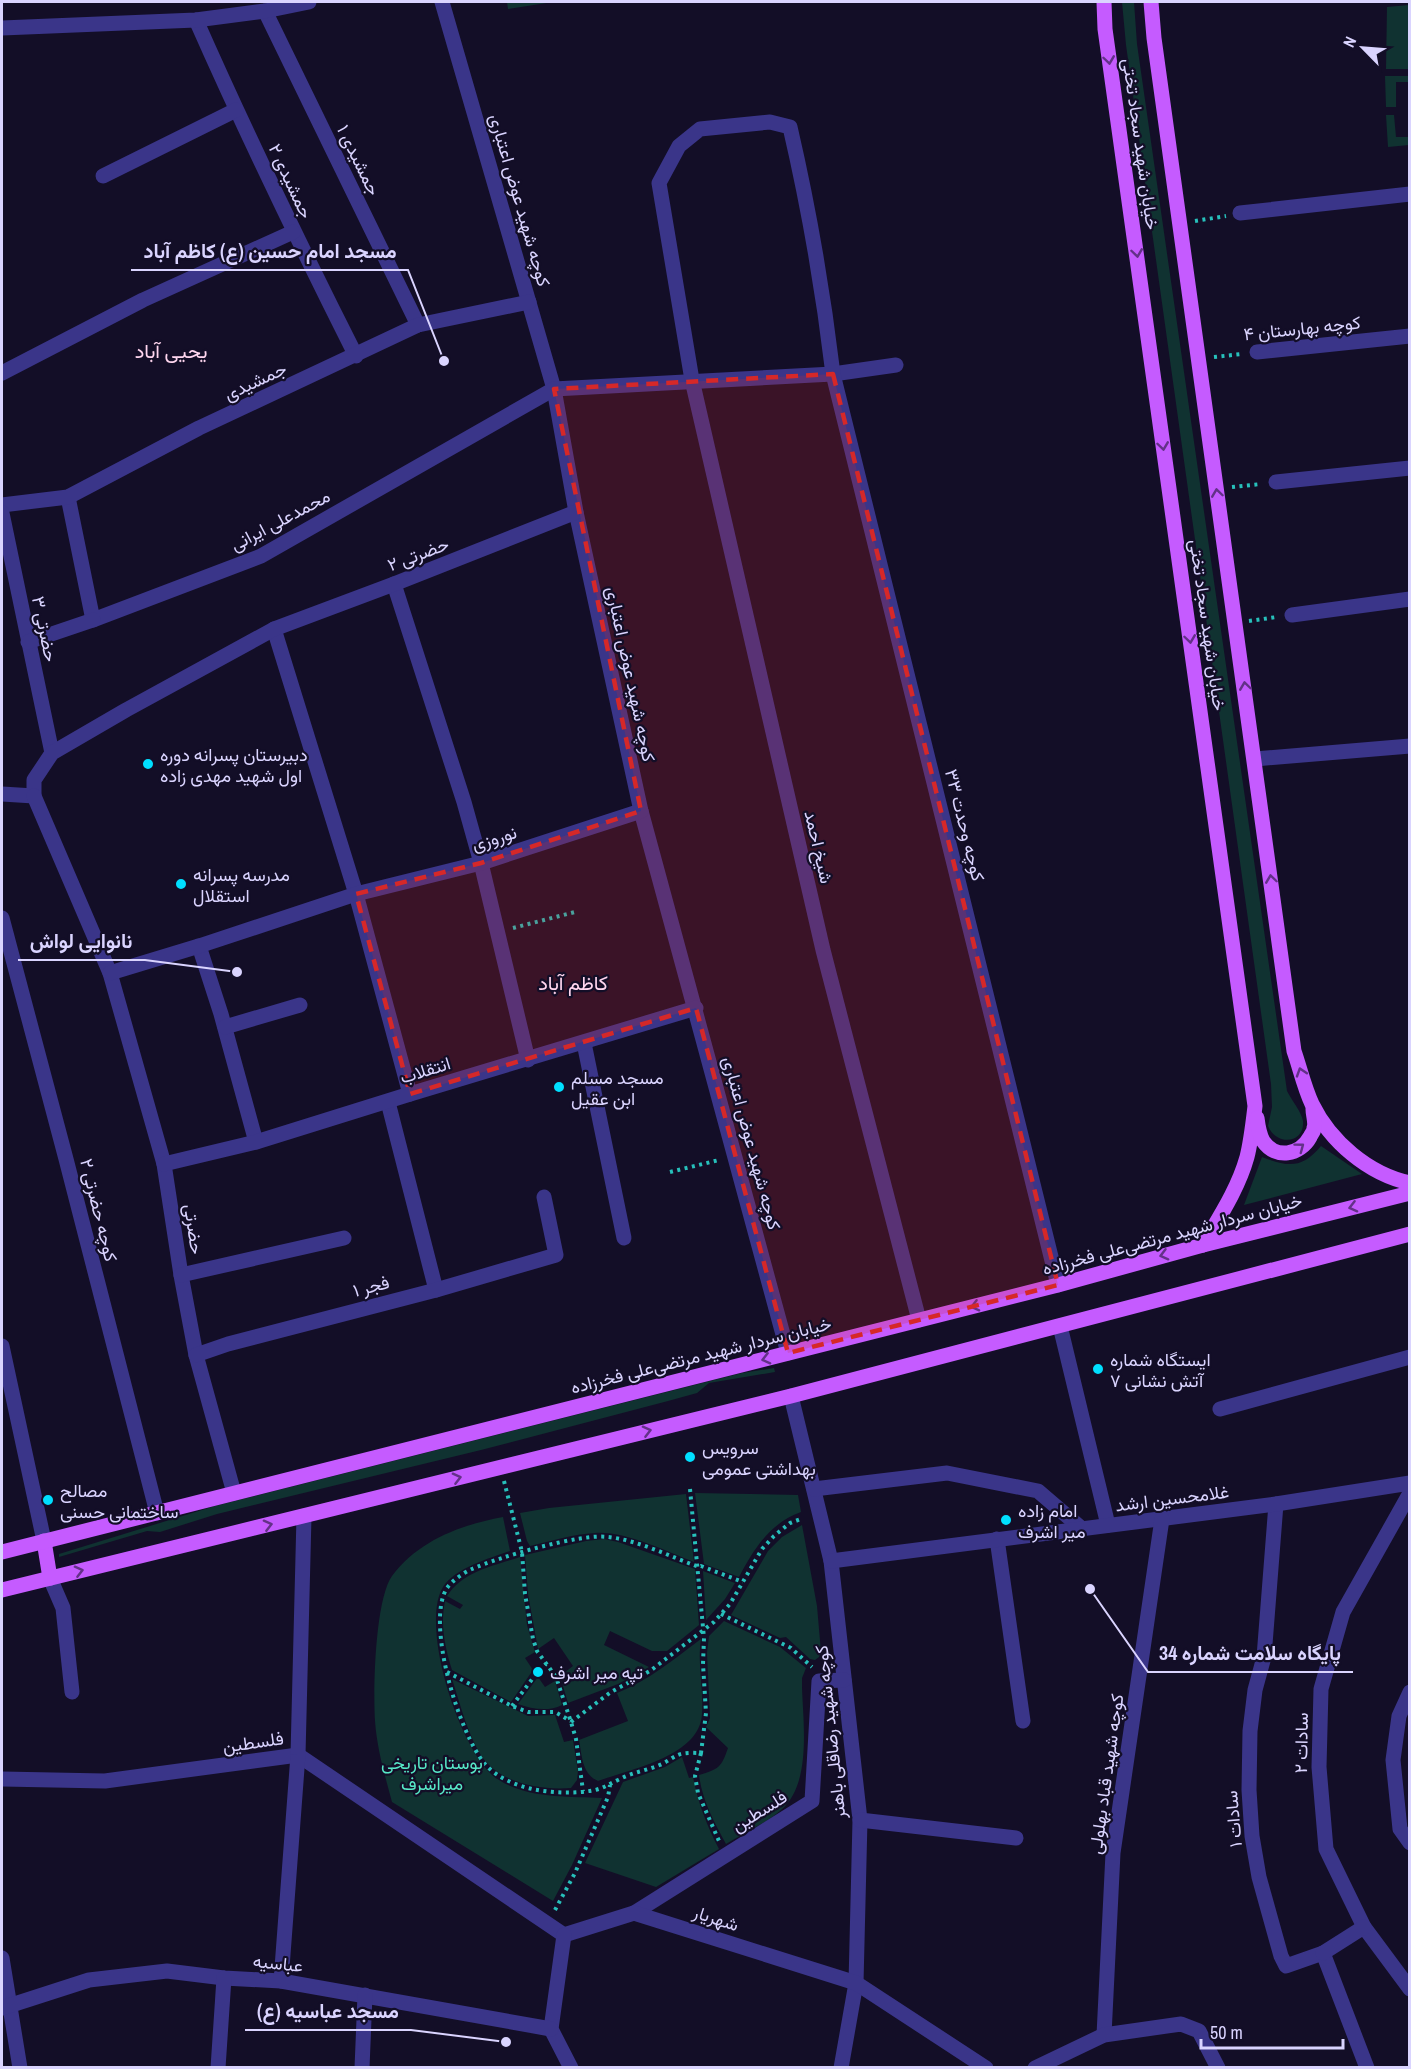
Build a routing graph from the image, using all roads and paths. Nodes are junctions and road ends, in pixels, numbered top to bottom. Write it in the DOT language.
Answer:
graph roads {
  1 [pos="309,2"];
  2 [pos="442,2"];
  3 [pos="1104,2"];
  4 [pos="1151,2"];
  5 [pos="265,11"];
  6 [pos="196,20"];
  7 [pos="2,28"];
  8 [pos="236,110"];
  9 [pos="103,176"];
  10 [pos="804,188"];
  11 [pos="1410,194"];
  12 [pos="1240,213"];
  13 [pos="1180,224"];
  14 [pos="293,232"];
  15 [pos="529,302"];
  16 [pos="418,326"];
  17 [pos="1410,336"];
  18 [pos="1257,352"];
  19 [pos="356,356"];
  20 [pos="1198,358"];
  21 [pos="896,365"];
  22 [pos="2,373"];
  23 [pos="833,374"];
  24 [pos="692,380"];
  25 [pos="554,389"];
  26 [pos="1410,468"];
  27 [pos="1276,482"];
  28 [pos="1217,489"];
  29 [pos="68,497"];
  30 [pos="2,505"];
  31 [pos="576,512"];
  32 [pos="2,513"];
  33 [pos="394,584"];
  34 [pos="1410,599"];
  35 [pos="1292,615"];
  36 [pos="93,620"];
  37 [pos="1236,622"];
  38 [pos="274,629"];
  39 [pos="28,642"];
  40 [pos="1410,746"];
  41 [pos="52,753"];
  42 [pos="1255,759"];
  43 [pos="2,794"];
  44 [pos="34,796"];
  45 [pos="641,811"];
  46 [pos="481,863"];
  47 [pos="356,894"];
  48 [pos="575,912"];
  49 [pos="2,918"];
  50 [pos="497,932"];
  51 [pos="199,946"];
  52 [pos="110,973"];
  53 [pos="300,1005"];
  54 [pos="696,1008"];
  55 [pos="225,1027"];
  56 [pos="584,1042"];
  57 [pos="528,1060"];
  58 [pos="410,1094"];
  59 [pos="388,1102"];
  60 [pos="1312,1105"];
  61 [pos="1255,1106"];
  62 [pos="256,1142"];
  63 [pos="735,1156"];
  64 [pos="164,1164"];
  65 [pos="670,1172"];
  66 [pos="1410,1183"];
  67 [pos="1410,1193"];
  68 [pos="544,1197"];
  69 [pos="1410,1234"];
  70 [pos="344,1238"];
  71 [pos="624,1238"];
  72 [pos="1203,1245"];
  73 [pos="181,1275"];
  74 [pos="1058,1285"];
  75 [pos="436,1290"];
  76 [pos="918,1320"];
  77 [pos="1060,1326"];
  78 [pos="2,1346"];
  79 [pos="788,1353"];
  80 [pos="196,1355"];
  81 [pos="1410,1357"];
  82 [pos="791,1396"];
  83 [pos="1220,1409"];
  84 [pos="501,1467"];
  85 [pos="1410,1483"];
  86 [pos="690,1489"];
  87 [pos="814,1489"];
  88 [pos="234,1493"];
  89 [pos="1410,1493"];
  90 [pos="1275,1504"];
  91 [pos="157,1512"];
  92 [pos="304,1516"];
  93 [pos="801,1519"];
  94 [pos="1162,1520"];
  95 [pos="1108,1525"];
  96 [pos="1081,1528"];
  97 [pos="997,1539"];
  98 [pos="44,1541"];
  99 [pos="2,1552"];
  100 [pos="522,1552"];
  101 [pos="831,1561"];
  102 [pos="699,1567"];
  103 [pos="50,1578"];
  104 [pos="742,1582"];
  105 [pos="2,1590"];
  106 [pos="721,1614"];
  107 [pos="703,1630"];
  108 [pos="546,1664"];
  109 [pos="447,1672"];
  110 [pos="844,1680"];
  111 [pos="819,1682"];
  112 [pos="72,1692"];
  113 [pos="1410,1692"];
  114 [pos="512,1706"];
  115 [pos="1023,1721"];
  116 [pos="571,1722"];
  117 [pos="701,1753"];
  118 [pos="298,1755"];
  119 [pos="2,1779"];
  120 [pos="610,1785"];
  121 [pos="583,1791"];
  122 [pos="860,1820"];
  123 [pos="711,1826"];
  124 [pos="1016,1838"];
  125 [pos="1410,1843"];
  126 [pos="634,1912"];
  127 [pos="548,1924"];
  128 [pos="1364,1927"];
  129 [pos="564,1935"];
  130 [pos="1323,1953"];
  131 [pos="2,1958"];
  132 [pos="224,1978"];
  133 [pos="281,1981"];
  134 [pos="856,1983"];
  135 [pos="1410,1989"];
  136 [pos="365,1995"];
  137 [pos="6,2007"];
  138 [pos="551,2029"];
  139 [pos="1104,2035"];
  140 [pos="20,2067"];
  141 [pos="218,2067"];
  142 [pos="362,2067"];
  143 [pos="572,2067"];
  144 [pos="841,2067"];
  145 [pos="986,2067"];
  146 [pos="1035,2067"];
  147 [pos="1218,2067"];
  148 [pos="1367,2067"];
  1 -- 5 [label="street"];
  2 -- 15 [label="street, کوچه شهید عوض اعتباری"];
  3 -- 61 [label="main road, خیابان شهید سجاد تختی, one-way"];
  4 -- 13 [label="main road, خیابان شهید سجاد تختی"];
  5 -- 6 [label="street"];
  5 -- 16 [label="street, جمشیدی ۱"];
  6 -- 7 [label="street"];
  6 -- 8 [label="street, جمشیدی ۲"];
  8 -- 9 [label="street"];
  8 -- 14 [label="street, جمشیدی ۲"];
  10 -- 23 [label="street, کوچه وحدت ۳۳"];
  10 -- 24 [label="street, شیخ احمد"];
  11 -- 12 [label="street"];
  12 -- 13 [label="path"];
  13 -- 20 [label="main road, خیابان شهید سجاد تختی"];
  14 -- 19 [label="street, جمشیدی ۲"];
  14 -- 22 [label="street"];
  15 -- 16 [label="street, جمشیدی"];
  15 -- 25 [label="street, کوچه شهید عوض اعتباری"];
  16 -- 19 [label="street, جمشیدی"];
  17 -- 18 [label="street, کوچه بهارستان ۴"];
  18 -- 20 [label="path, کوچه بهارستان ۴"];
  19 -- 29 [label="street, جمشیدی"];
  20 -- 28 [label="main road, خیابان شهید سجاد تختی"];
  21 -- 23 [label="street"];
  23 -- 24 [label="street"];
  23 -- 74 [label="street, کوچه وحدت ۳۳"];
  24 -- 25 [label="street"];
  24 -- 76 [label="street, شیخ احمد"];
  25 -- 31 [label="street, کوچه شهید عوض اعتباری"];
  25 -- 36 [label="street, محمدعلی ایرانی"];
  26 -- 27 [label="street"];
  27 -- 28 [label="path"];
  37 -- 28 [label="main road, خیابان شهید سجاد تختی, one-way"];
  29 -- 30 [label="street, جمشیدی"];
  29 -- 36 [label="street"];
  31 -- 33 [label="street, حضرتی ۲"];
  31 -- 45 [label="street, کوچه شهید عوض اعتباری"];
  32 -- 39 [label="street, حضرتی ۳"];
  33 -- 38 [label="street, حضرتی ۲"];
  33 -- 46 [label="street"];
  34 -- 35 [label="street"];
  35 -- 37 [label="path"];
  36 -- 39 [label="street, محمدعلی ایرانی"];
  42 -- 37 [label="main road, خیابان شهید سجاد تختی, one-way"];
  38 -- 41 [label="street, حضرتی ۲"];
  38 -- 47 [label="street"];
  39 -- 41 [label="street, حضرتی ۳"];
  40 -- 42 [label="street"];
  41 -- 44 [label="street"];
  60 -- 42 [label="main road, خیابان شهید سجاد تختی, one-way"];
  43 -- 44 [label="street"];
  44 -- 52 [label="street, حضرتی"];
  45 -- 46 [label="street, نوروزی"];
  45 -- 54 [label="street, کوچه شهید عوض اعتباری"];
  46 -- 47 [label="street, نوروزی"];
  46 -- 50 [label="street"];
  47 -- 51 [label="street, نوروزی"];
  47 -- 58 [label="street"];
  48 -- 50 [label="path"];
  49 -- 91 [label="street, کوچه حضرتی ۲"];
  50 -- 57 [label="street"];
  51 -- 52 [label="street, نوروزی"];
  51 -- 55 [label="street"];
  52 -- 64 [label="street, حضرتی"];
  53 -- 55 [label="street"];
  54 -- 56 [label="street, انتقلاب"];
  54 -- 63 [label="street, کوچه شهید عوض اعتباری"];
  55 -- 62 [label="street"];
  56 -- 57 [label="street, انتقلاب"];
  56 -- 71 [label="street"];
  57 -- 58 [label="street, انتقلاب"];
  58 -- 59 [label="street, انتقلاب"];
  59 -- 62 [label="street, انتقلاب"];
  59 -- 75 [label="street"];
  61 -- 60 [label="main road, one-way"];
  60 -- 66 [label="main road, خیابان شهید سجاد تختی"];
  61 -- 72 [label="main road, خیابان شهید سجاد تختی"];
  62 -- 64 [label="street, انتقلاب"];
  63 -- 65 [label="path"];
  63 -- 79 [label="street, کوچه شهید عوض اعتباری"];
  64 -- 73 [label="street, حضرتی"];
  67 -- 72 [label="main road, خیابان سردار شهید مرتضی‌علی فخرزاده, one-way"];
  68 -- 75 [label="street, فجر ۱"];
  69 -- 77 [label="main road"];
  70 -- 73 [label="street"];
  72 -- 74 [label="main road, خیابان سردار شهید مرتضی‌علی فخرزاده, one-way"];
  73 -- 80 [label="street, حضرتی"];
  74 -- 76 [label="main road, خیابان سردار شهید مرتضی‌علی فخرزاده, one-way"];
  75 -- 80 [label="street, فجر ۱"];
  76 -- 79 [label="main road, خیابان سردار شهید مرتضی‌علی فخرزاده"];
  77 -- 82 [label="main road"];
  77 -- 95 [label="street"];
  78 -- 98 [label="street"];
  79 -- 88 [label="main road, خیابان سردار شهید مرتضی‌علی فخرزاده, one-way"];
  80 -- 88 [label="street, حضرتی"];
  81 -- 83 [label="street"];
  84 -- 82 [label="main road, one-way"];
  82 -- 87 [label="street, کوچه شهید رضاقلی باهنر"];
  92 -- 84 [label="main road, one-way"];
  84 -- 100 [label="path"];
  85 -- 90 [label="street, غلامحسین ارشد"];
  86 -- 102 [label="path"];
  87 -- 96 [label="street"];
  87 -- 101 [label="street, کوچه شهید رضاقلی باهنر"];
  88 -- 91 [label="main road, خیابان سردار شهید مرتضی‌علی فخرزاده"];
  89 -- 128 [label="street, سادات ۲"];
  90 -- 94 [label="street, غلامحسین ارشد"];
  90 -- 130 [label="street, سادات ۱"];
  91 -- 98 [label="main road, خیابان سردار شهید مرتضی‌علی فخرزاده"];
  103 -- 92 [label="main road, one-way"];
  92 -- 118 [label="street"];
  93 -- 104 [label="path"];
  94 -- 95 [label="street, غلامحسین ارشد"];
  94 -- 139 [label="street, کوچه شهید قباد بهلولی"];
  95 -- 96 [label="street, غلامحسین ارشد"];
  96 -- 97 [label="street, غلامحسین ارشد"];
  97 -- 101 [label="street, غلامحسین ارشد"];
  97 -- 115 [label="street"];
  98 -- 99 [label="main road, خیابان سردار شهید مرتضی‌علی فخرزاده"];
  98 -- 103 [label="main road"];
  100 -- 102 [label="path"];
  100 -- 108 [label="path"];
  100 -- 109 [label="path"];
  101 -- 110 [label="street, کوچه شهید رضاقلی باهنر"];
  102 -- 104 [label="path"];
  102 -- 107 [label="path"];
  103 -- 105 [label="main road"];
  103 -- 112 [label="street"];
  104 -- 106 [label="path"];
  106 -- 107 [label="path"];
  106 -- 111 [label="path"];
  107 -- 116 [label="path"];
  107 -- 117 [label="path"];
  108 -- 114 [label="path"];
  108 -- 116 [label="path"];
  109 -- 114 [label="path"];
  109 -- 121 [label="path"];
  110 -- 111 [label="street"];
  110 -- 122 [label="street, کوچه شهید رضاقلی باهنر"];
  111 -- 126 [label="street, فلسطین"];
  113 -- 125 [label="street"];
  114 -- 116 [label="path"];
  116 -- 121 [label="path"];
  117 -- 120 [label="path"];
  117 -- 123 [label="path"];
  118 -- 119 [label="street, فلسطین"];
  118 -- 127 [label="street, فلسطین"];
  118 -- 133 [label="street"];
  120 -- 121 [label="path"];
  120 -- 127 [label="path"];
  122 -- 124 [label="street"];
  122 -- 134 [label="street, کوچه شهید رضاقلی باهنر"];
  126 -- 129 [label="street"];
  126 -- 134 [label="street, شهریار"];
  127 -- 129 [label="street, فلسطین"];
  128 -- 130 [label="street"];
  128 -- 135 [label="street, سادات ۲"];
  129 -- 138 [label="street"];
  130 -- 148 [label="street"];
  131 -- 137 [label="street"];
  132 -- 133 [label="street, عباسیه"];
  132 -- 137 [label="street, عباسیه"];
  132 -- 141 [label="street"];
  133 -- 136 [label="street, عباسیه"];
  134 -- 144 [label="street, کوچه شهید رضاقلی باهنر"];
  134 -- 145 [label="street, شهریار"];
  136 -- 138 [label="street, عباسیه"];
  136 -- 142 [label="street"];
  137 -- 140 [label="street"];
  138 -- 143 [label="street"];
  139 -- 146 [label="street"];
  139 -- 147 [label="street"];
}
